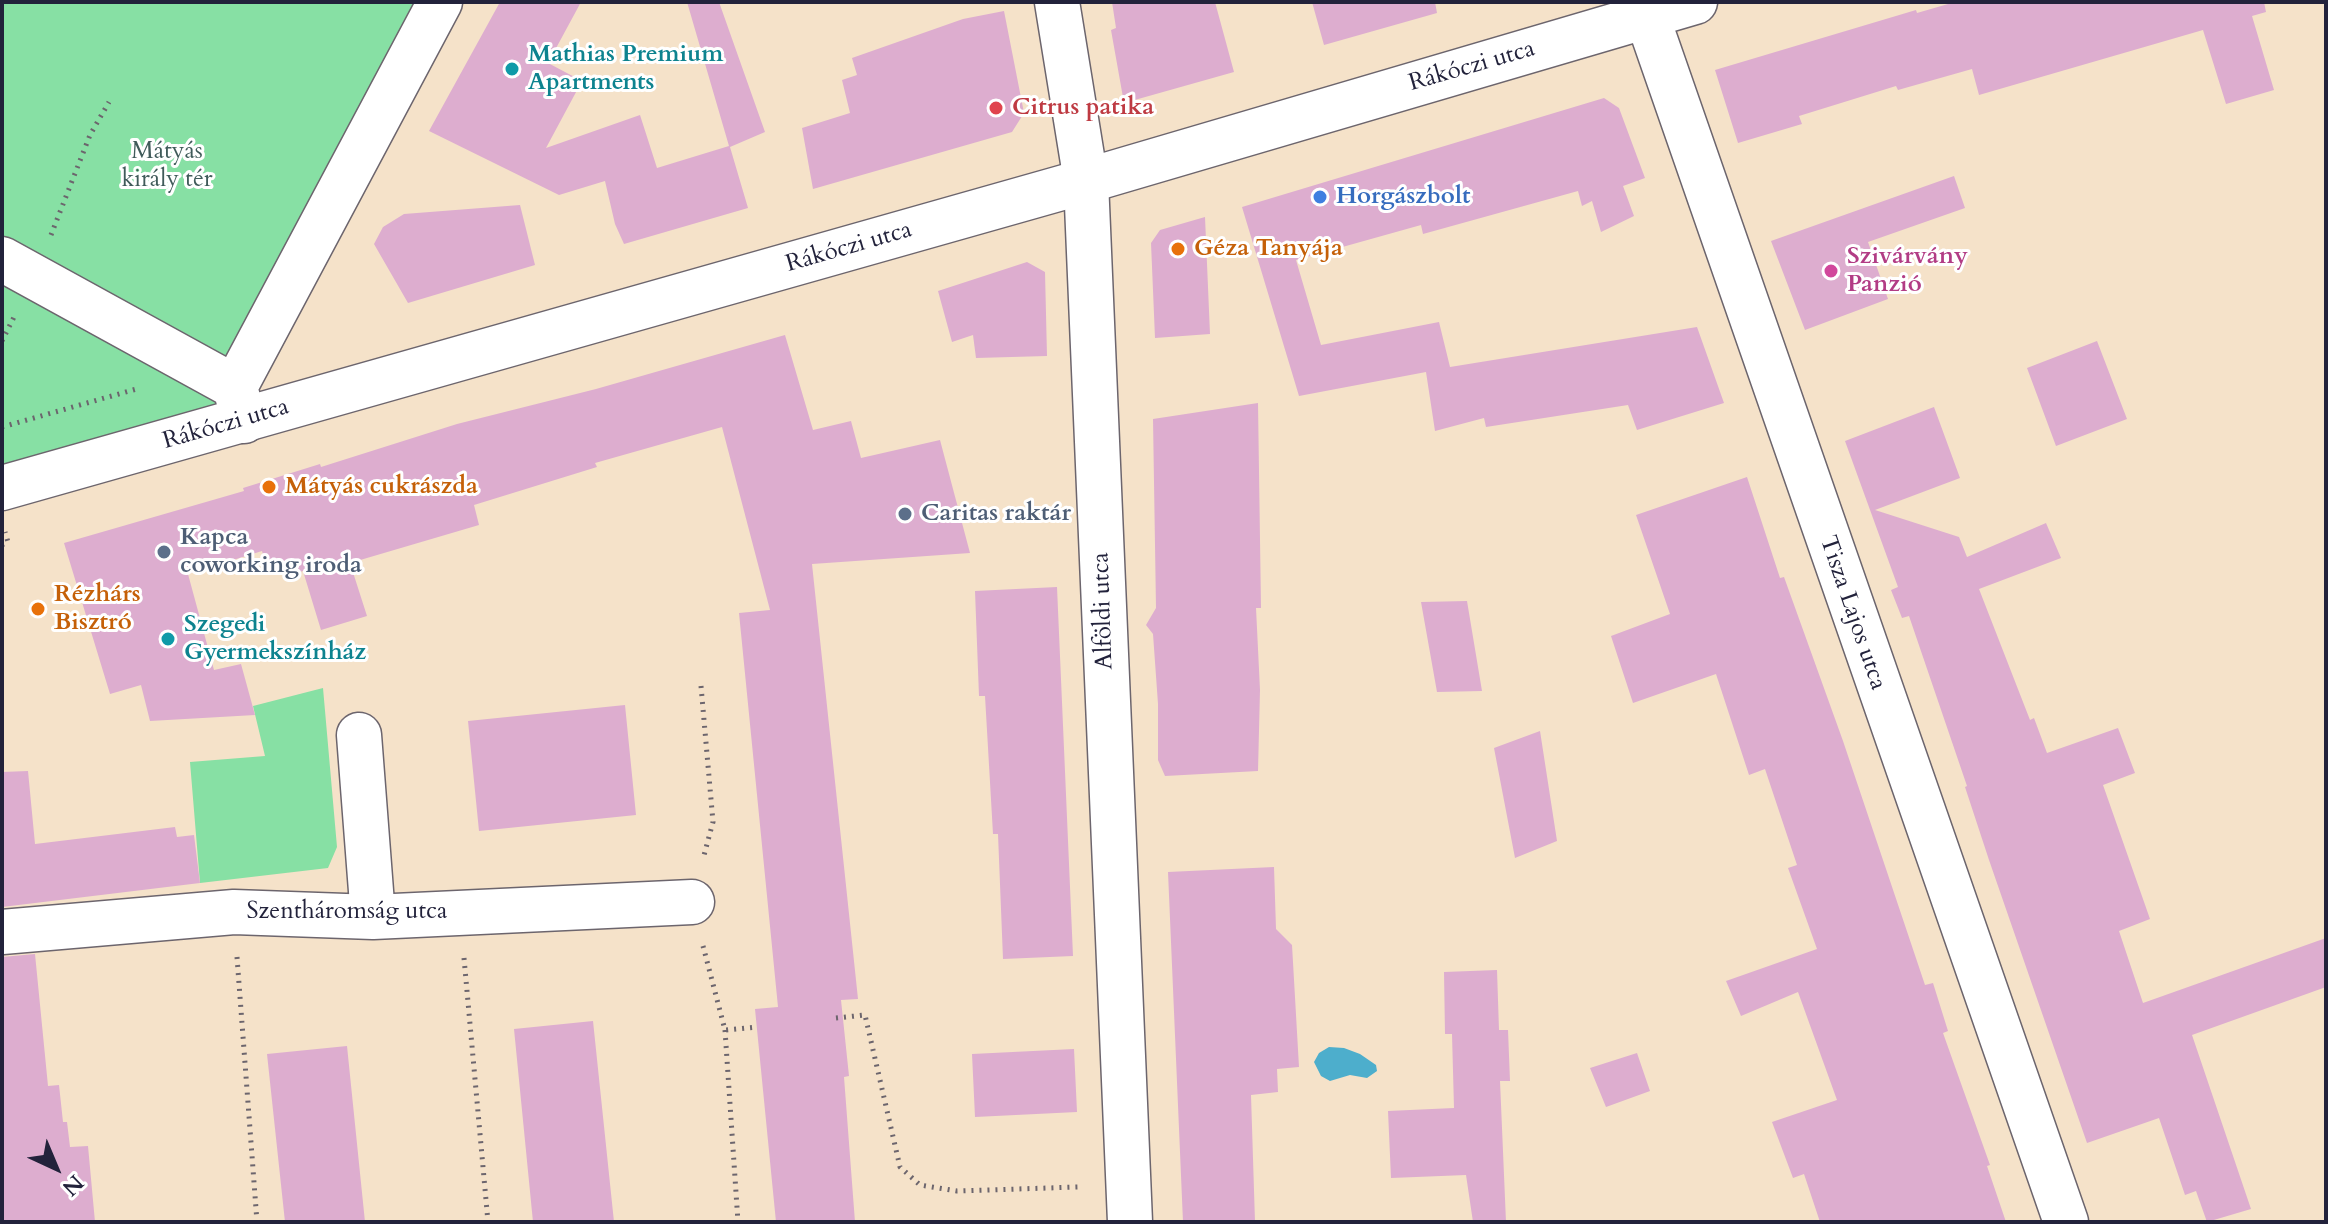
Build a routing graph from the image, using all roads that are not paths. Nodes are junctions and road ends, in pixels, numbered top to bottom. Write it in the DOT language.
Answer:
graph roads {
  1 [pos="440,2"];
  2 [pos="1057,2"];
  3 [pos="1695,2"];
  4 [pos="1644,9"];
  5 [pos="1086,181"];
  6 [pos="18,268"];
  7 [pos="239,404"];
  8 [pos="2,488"];
  9 [pos="359,735"];
  10 [pos="692,902"];
  11 [pos="373,917"];
  12 [pos="2,932"];
  13 [pos="1130,1222"];
  14 [pos="2066,1222"];
  1 -- 7 [label="street"];
  2 -- 5 [label="street, Alföldi utca"];
  3 -- 4 [label="street, Rákóczi utca"];
  4 -- 5 [label="street, Rákóczi utca"];
  4 -- 14 [label="street, Tisza Lajos utca"];
  5 -- 7 [label="street, Rákóczi utca"];
  5 -- 13 [label="street, Alföldi utca"];
  6 -- 7 [label="street"];
  7 -- 8 [label="street, Rákóczi utca"];
  9 -- 11 [label="street"];
  10 -- 11 [label="street, Szentháromság utca"];
  11 -- 12 [label="street, Szentháromság utca"];
}
